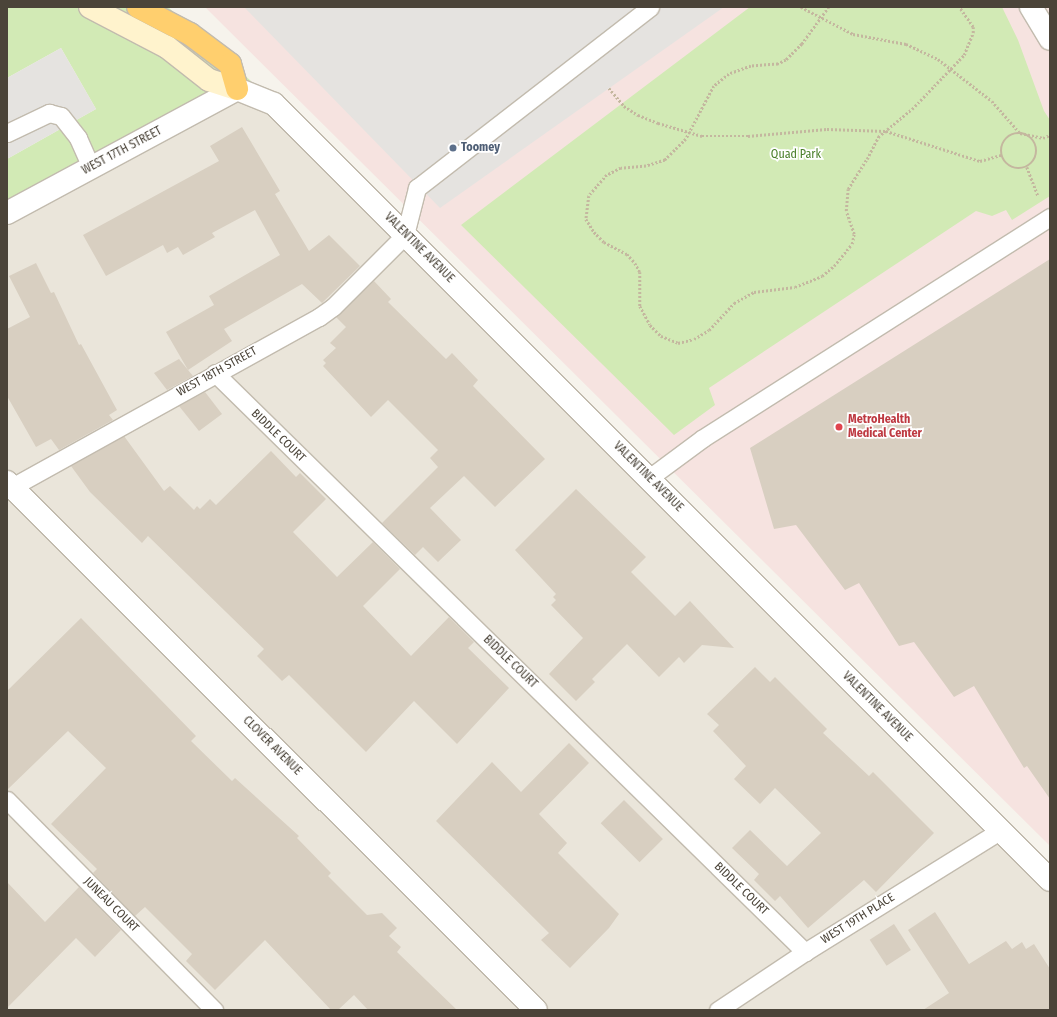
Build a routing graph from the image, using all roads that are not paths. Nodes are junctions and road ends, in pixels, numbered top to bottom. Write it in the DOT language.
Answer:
graph roads {
  1 [pos="90,7"];
  2 [pos="138,7"];
  3 [pos="650,7"];
  4 [pos="1030,7"];
  5 [pos="1050,39"];
  6 [pos="237,89"];
  7 [pos="7,133"];
  8 [pos="91,167"];
  9 [pos="7,213"];
  10 [pos="1050,217"];
  11 [pos="405,235"];
  12 [pos="215,373"];
  13 [pos="649,478"];
  14 [pos="9,484"];
  15 [pos="7,800"];
  16 [pos="1001,830"];
  17 [pos="1050,880"];
  18 [pos="805,952"];
  19 [pos="214,1010"];
  20 [pos="536,1010"];
  21 [pos="718,1010"];
  1 -- 6 [label="street"];
  2 -- 6 [label="highway"];
  3 -- 11 [label="lane"];
  4 -- 5 [label="street"];
  6 -- 8 [label="street, WEST 17TH STREET"];
  6 -- 11 [label="street, VALENTINE AVENUE"];
  7 -- 8 [label="lane"];
  8 -- 9 [label="street, WEST 17TH STREET"];
  10 -- 13 [label="lane"];
  11 -- 12 [label="lane, WEST 18TH STREET"];
  11 -- 13 [label="street, VALENTINE AVENUE"];
  12 -- 14 [label="lane, WEST 18TH STREET"];
  12 -- 18 [label="lane, BIDDLE COURT"];
  13 -- 16 [label="street, VALENTINE AVENUE"];
  14 -- 20 [label="street, CLOVER AVENUE"];
  15 -- 19 [label="lane, JUNEAU COURT"];
  16 -- 17 [label="street, VALENTINE AVENUE"];
  16 -- 18 [label="lane, WEST 19TH PLACE"];
  18 -- 21 [label="lane, WEST 19TH PLACE"];
}
